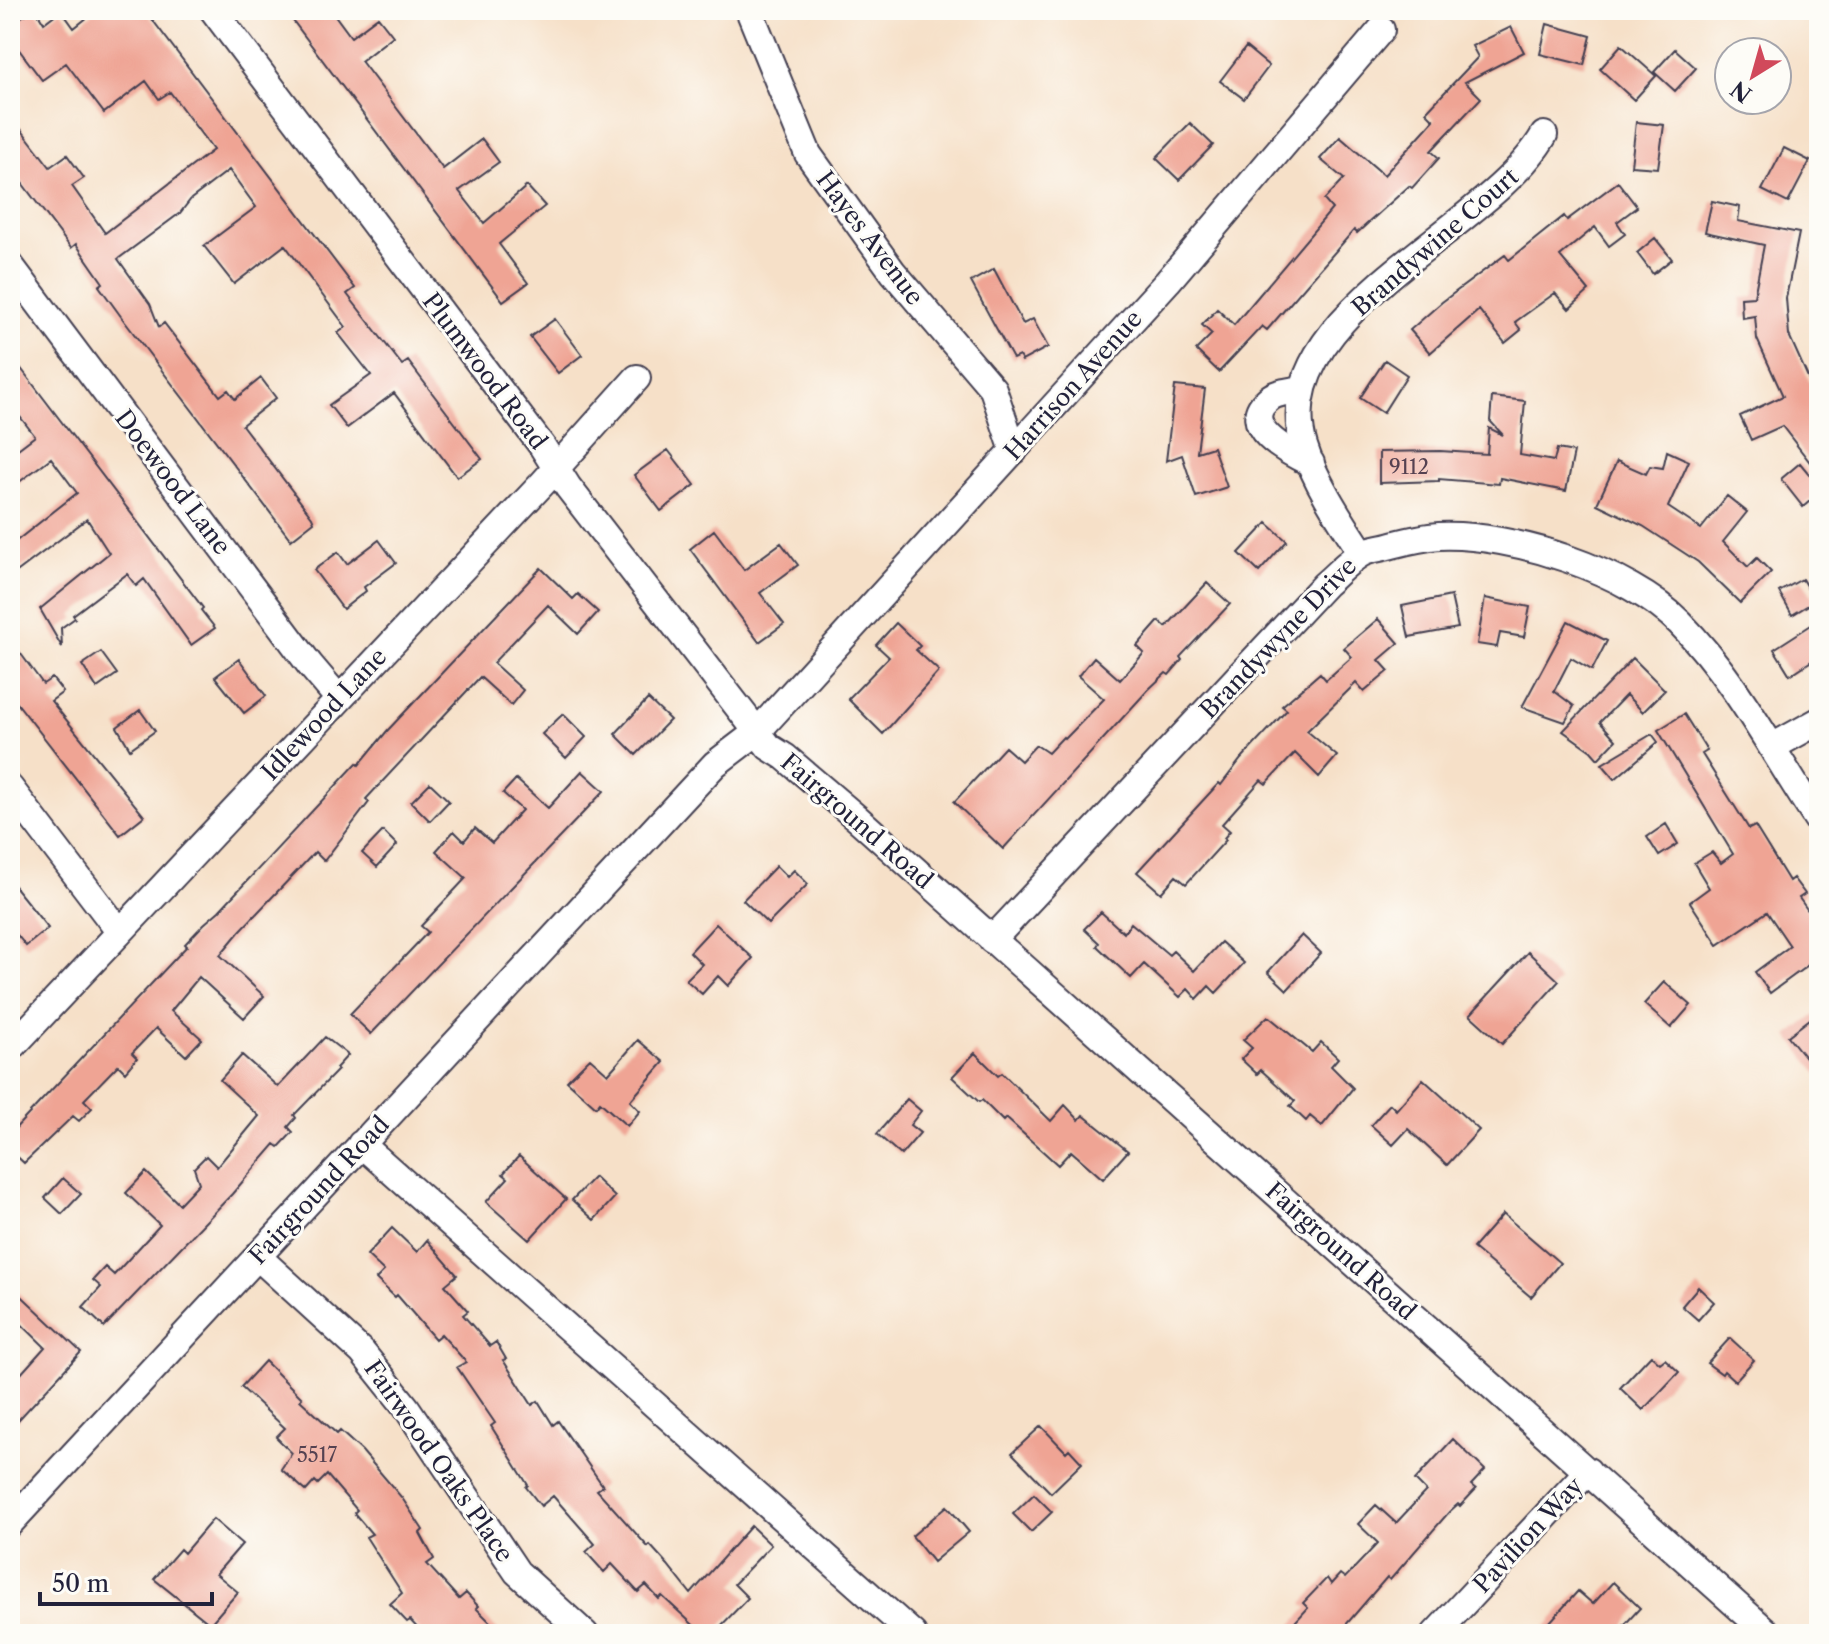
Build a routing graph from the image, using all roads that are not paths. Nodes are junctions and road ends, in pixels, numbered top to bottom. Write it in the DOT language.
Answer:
graph roads {
  1 [pos="213,10"];
  2 [pos="749,10"];
  3 [pos="1381,30"];
  4 [pos="1544,135"];
  5 [pos="10,265"];
  6 [pos="637,378"];
  7 [pos="1302,389"];
  8 [pos="1014,451"];
  9 [pos="1311,463"];
  10 [pos="556,468"];
  11 [pos="1362,553"];
  12 [pos="339,699"];
  13 [pos="1819,721"];
  14 [pos="757,732"];
  15 [pos="1772,747"];
  16 [pos="10,788"];
  17 [pos="1819,822"];
  18 [pos="119,931"];
  19 [pos="992,940"];
  20 [pos="10,1049"];
  21 [pos="361,1144"];
  22 [pos="257,1256"];
  23 [pos="1588,1471"];
  24 [pos="10,1523"];
  25 [pos="585,1634"];
  26 [pos="913,1634"];
  27 [pos="1435,1634"];
  28 [pos="1769,1634"];
  1 -- 10 [label="street, Plumwood Road"];
  2 -- 8 [label="street, Hayes Avenue"];
  3 -- 8 [label="street, Harrison Avenue"];
  4 -- 7 [label="street, Brandywine Court"];
  5 -- 12 [label="street, Doewood Lane"];
  6 -- 10 [label="street, Idlewood Lane"];
  7 -- 9 [label="street, Brandywine Court"];
  7 -- 9 [label="street"];
  8 -- 14 [label="street, Harrison Avenue"];
  9 -- 11 [label="street, Brandywine Court"];
  10 -- 12 [label="street, Idlewood Lane"];
  10 -- 14 [label="street, Plumwood Road"];
  11 -- 15 [label="street, Brandywyne Drive"];
  11 -- 19 [label="street, Brandywyne Drive"];
  12 -- 18 [label="street, Idlewood Lane"];
  13 -- 15 [label="street"];
  14 -- 19 [label="street, Fairground Road"];
  14 -- 21 [label="street, Fairground Road"];
  15 -- 17 [label="street, Brandywyne Drive"];
  16 -- 18 [label="street"];
  18 -- 20 [label="street, Idlewood Lane"];
  19 -- 23 [label="street, Fairground Road"];
  21 -- 22 [label="street, Fairground Road"];
  21 -- 26 [label="street"];
  22 -- 24 [label="street, Fairground Road"];
  22 -- 25 [label="street, Fairwood Oaks Place"];
  23 -- 27 [label="street, Pavilion Way"];
  23 -- 28 [label="street, Fairground Road"];
}
